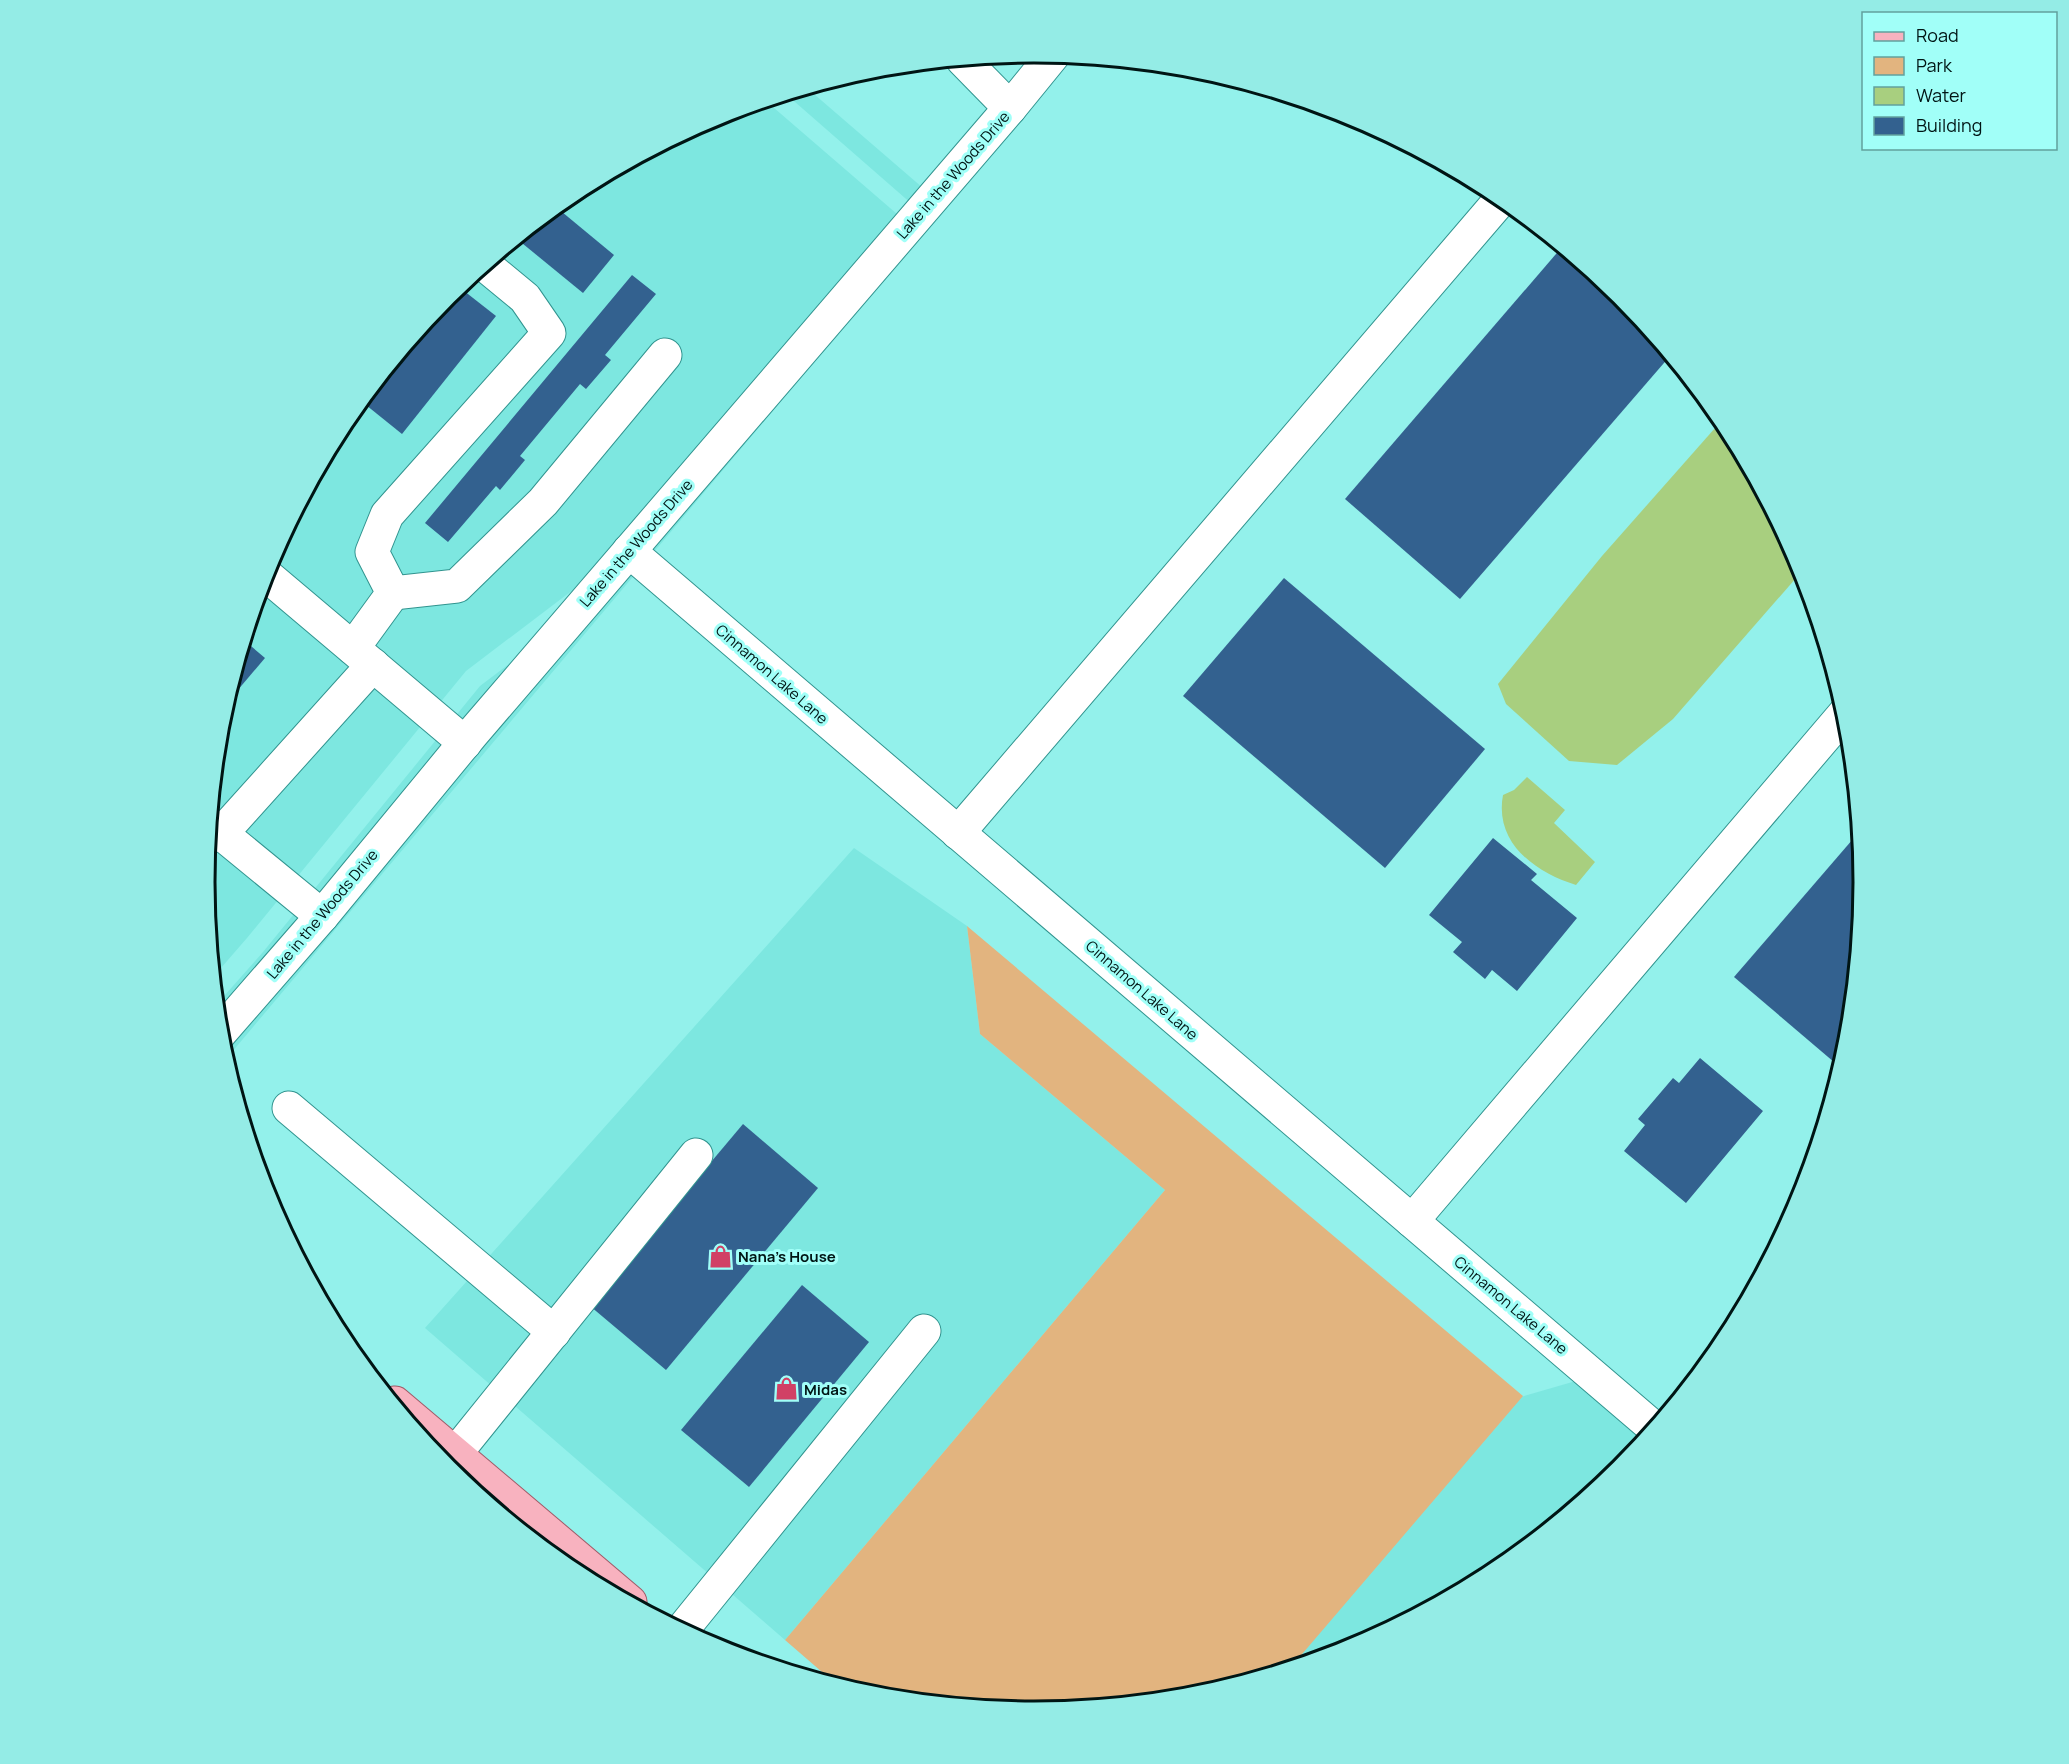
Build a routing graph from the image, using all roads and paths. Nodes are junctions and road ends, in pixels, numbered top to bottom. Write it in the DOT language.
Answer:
graph roads {
  1 [pos="1046,63"];
  2 [pos="969,66"];
  3 [pos="1010,108"];
  4 [pos="1496,205"];
  5 [pos="490,269"];
  6 [pos="665,355"];
  7 [pos="629,551"];
  8 [pos="273,581"];
  9 [pos="393,593"];
  10 [pos="363,656"];
  11 [pos="1838,722"];
  12 [pos="465,742"];
  13 [pos="217,828"];
  14 [pos="958,833"];
  15 [pos="217,834"];
  16 [pos="322,916"];
  17 [pos="228,1024"];
  18 [pos="289,1108"];
  19 [pos="696,1155"];
  20 [pos="1412,1221"];
  21 [pos="924,1331"];
  22 [pos="554,1332"];
  23 [pos="1649,1423"];
  24 [pos="427,1430"];
  25 [pos="455,1454"];
  26 [pos="596,1574"];
  27 [pos="687,1624"];
  1 -- 3 [label="street, Lake in the Woods Drive"];
  2 -- 3 [label="street"];
  3 -- 7 [label="street, Lake in the Woods Drive"];
  4 -- 14 [label="street"];
  5 -- 9 [label="street"];
  6 -- 9 [label="street"];
  7 -- 12 [label="street, Lake in the Woods Drive"];
  7 -- 14 [label="street, Cinnamon Lake Lane"];
  8 -- 10 [label="street"];
  9 -- 10 [label="street"];
  10 -- 12 [label="street"];
  10 -- 13 [label="street"];
  11 -- 20 [label="street"];
  12 -- 16 [label="street, Lake in the Woods Drive"];
  14 -- 20 [label="street, Cinnamon Lake Lane"];
  15 -- 16 [label="street"];
  16 -- 17 [label="street, Lake in the Woods Drive"];
  18 -- 22 [label="street"];
  19 -- 22 [label="street"];
  20 -- 23 [label="street, Cinnamon Lake Lane"];
  21 -- 27 [label="street"];
  22 -- 25 [label="street"];
  24 -- 25 [label="main road"];
  25 -- 26 [label="main road"];
}
